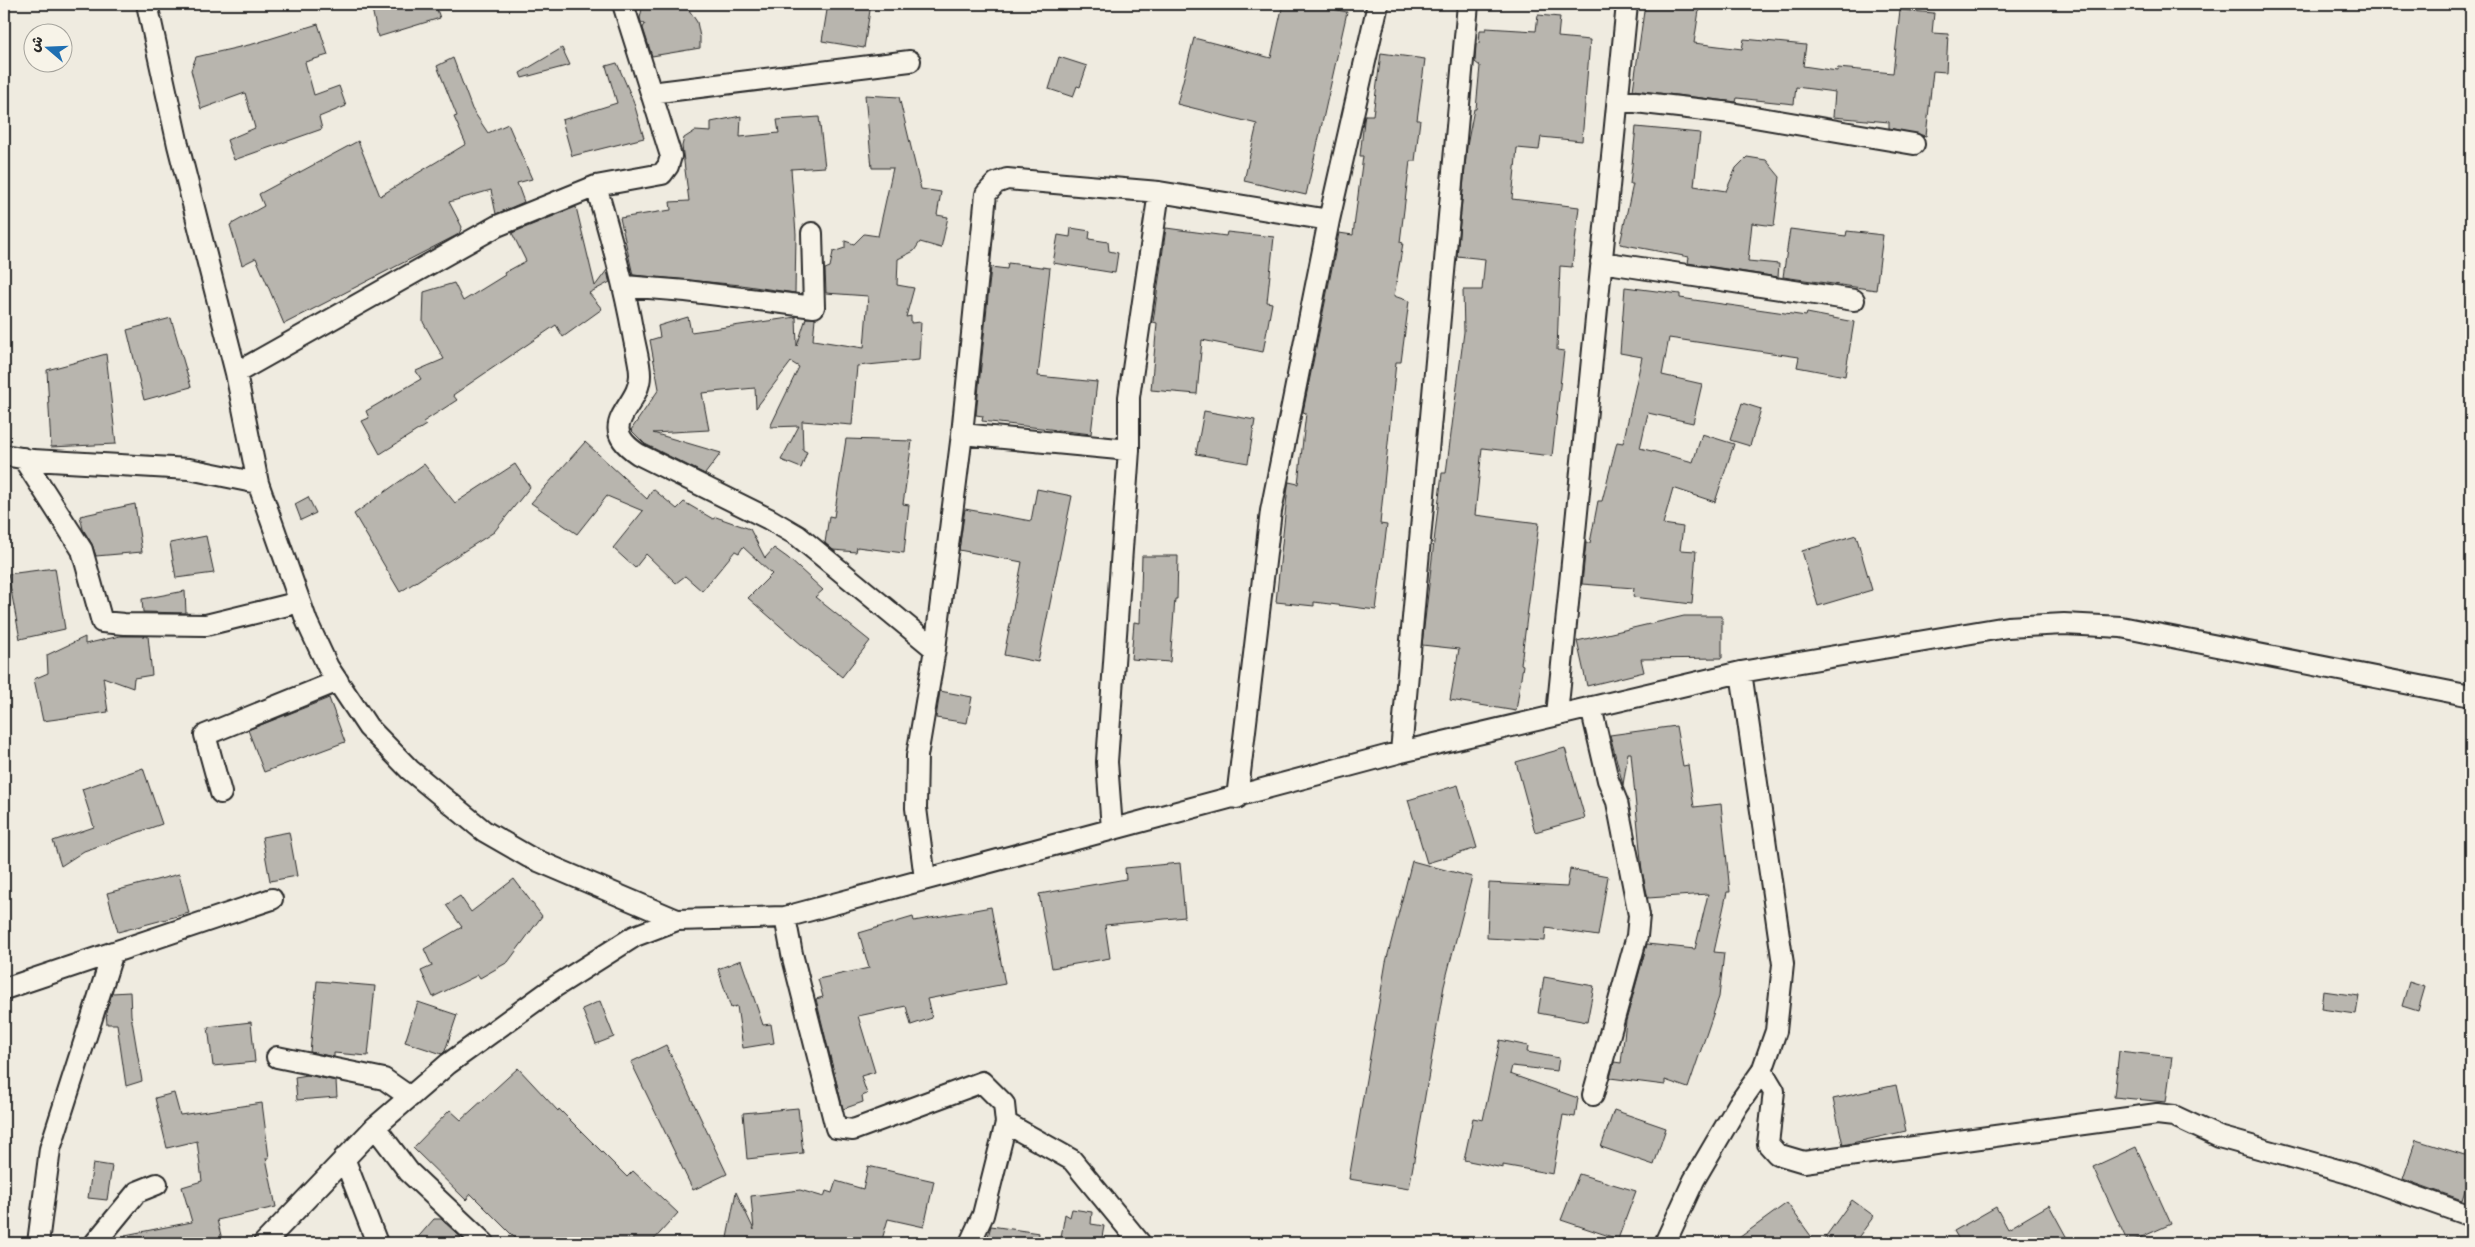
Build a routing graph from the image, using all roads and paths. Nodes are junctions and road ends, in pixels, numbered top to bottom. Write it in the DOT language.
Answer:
graph roads {
  1 [pos="147,4"];
  2 [pos="623,4"];
  3 [pos="1378,4"];
  4 [pos="1468,4"];
  5 [pos="1627,4"];
  6 [pos="910,61"];
  7 [pos="651,92"];
  8 [pos="1618,100"];
  9 [pos="1914,144"];
  10 [pos="596,186"];
  11 [pos="1159,192"];
  12 [pos="1329,220"];
  13 [pos="812,233"];
  14 [pos="1601,262"];
  15 [pos="624,286"];
  16 [pos="1854,300"];
  17 [pos="236,372"];
  18 [pos="962,434"];
  19 [pos="1129,450"];
  20 [pos="13,456"];
  21 [pos="258,483"];
  22 [pos="300,602"];
  23 [pos="935,649"];
  24 [pos="1741,672"];
  25 [pos="338,681"];
  26 [pos="2471,696"];
  27 [pos="1590,707"];
  28 [pos="1557,715"];
  29 [pos="1401,752"];
  30 [pos="221,793"];
  31 [pos="1237,798"];
  32 [pos="1112,828"];
  33 [pos="925,879"];
  34 [pos="272,899"];
  35 [pos="786,917"];
  36 [pos="677,920"];
  37 [pos="113,952"];
  38 [pos="4,989"];
  39 [pos="278,1057"];
  40 [pos="1762,1071"];
  41 [pos="1593,1095"];
  42 [pos="410,1097"];
  43 [pos="1006,1123"];
  44 [pos="375,1127"];
  45 [pos="344,1158"];
  46 [pos="157,1184"];
  47 [pos="2471,1216"];
  48 [pos="38,1243"];
  49 [pos="95,1243"];
  50 [pos="264,1243"];
  51 [pos="377,1243"];
  52 [pos="484,1243"];
  53 [pos="970,1243"];
  54 [pos="1139,1243"];
  55 [pos="1664,1243"];
  1 -- 17 [label="street"];
  2 -- 7 [label="street"];
  3 -- 12 [label="street"];
  4 -- 29 [label="street"];
  5 -- 8 [label="street"];
  6 -- 7 [label="street"];
  7 -- 10 [label="street"];
  8 -- 9 [label="street"];
  8 -- 14 [label="street"];
  10 -- 15 [label="street"];
  10 -- 17 [label="street"];
  11 -- 12 [label="street"];
  11 -- 18 [label="street"];
  11 -- 19 [label="street"];
  12 -- 31 [label="street"];
  13 -- 15 [label="street"];
  14 -- 16 [label="street"];
  14 -- 28 [label="street"];
  15 -- 23 [label="street"];
  17 -- 21 [label="street"];
  18 -- 19 [label="street"];
  18 -- 23 [label="street"];
  19 -- 32 [label="street"];
  20 -- 21 [label="street"];
  20 -- 22 [label="street"];
  21 -- 22 [label="street"];
  22 -- 25 [label="street"];
  23 -- 33 [label="street"];
  24 -- 26 [label="street"];
  24 -- 27 [label="street"];
  24 -- 40 [label="street"];
  25 -- 30 [label="street"];
  25 -- 36 [label="street"];
  27 -- 28 [label="street"];
  27 -- 41 [label="street"];
  28 -- 29 [label="street"];
  29 -- 31 [label="street"];
  31 -- 32 [label="street"];
  32 -- 33 [label="street"];
  33 -- 35 [label="street"];
  34 -- 37 [label="street"];
  35 -- 36 [label="street"];
  35 -- 43 [label="street"];
  36 -- 42 [label="street"];
  37 -- 38 [label="street"];
  37 -- 48 [label="street"];
  39 -- 42 [label="street"];
  40 -- 47 [label="street"];
  40 -- 55 [label="street"];
  42 -- 44 [label="street"];
  43 -- 53 [label="street"];
  43 -- 54 [label="street"];
  44 -- 45 [label="street"];
  44 -- 52 [label="street"];
  45 -- 50 [label="street"];
  45 -- 51 [label="street"];
  46 -- 49 [label="street"];
}
